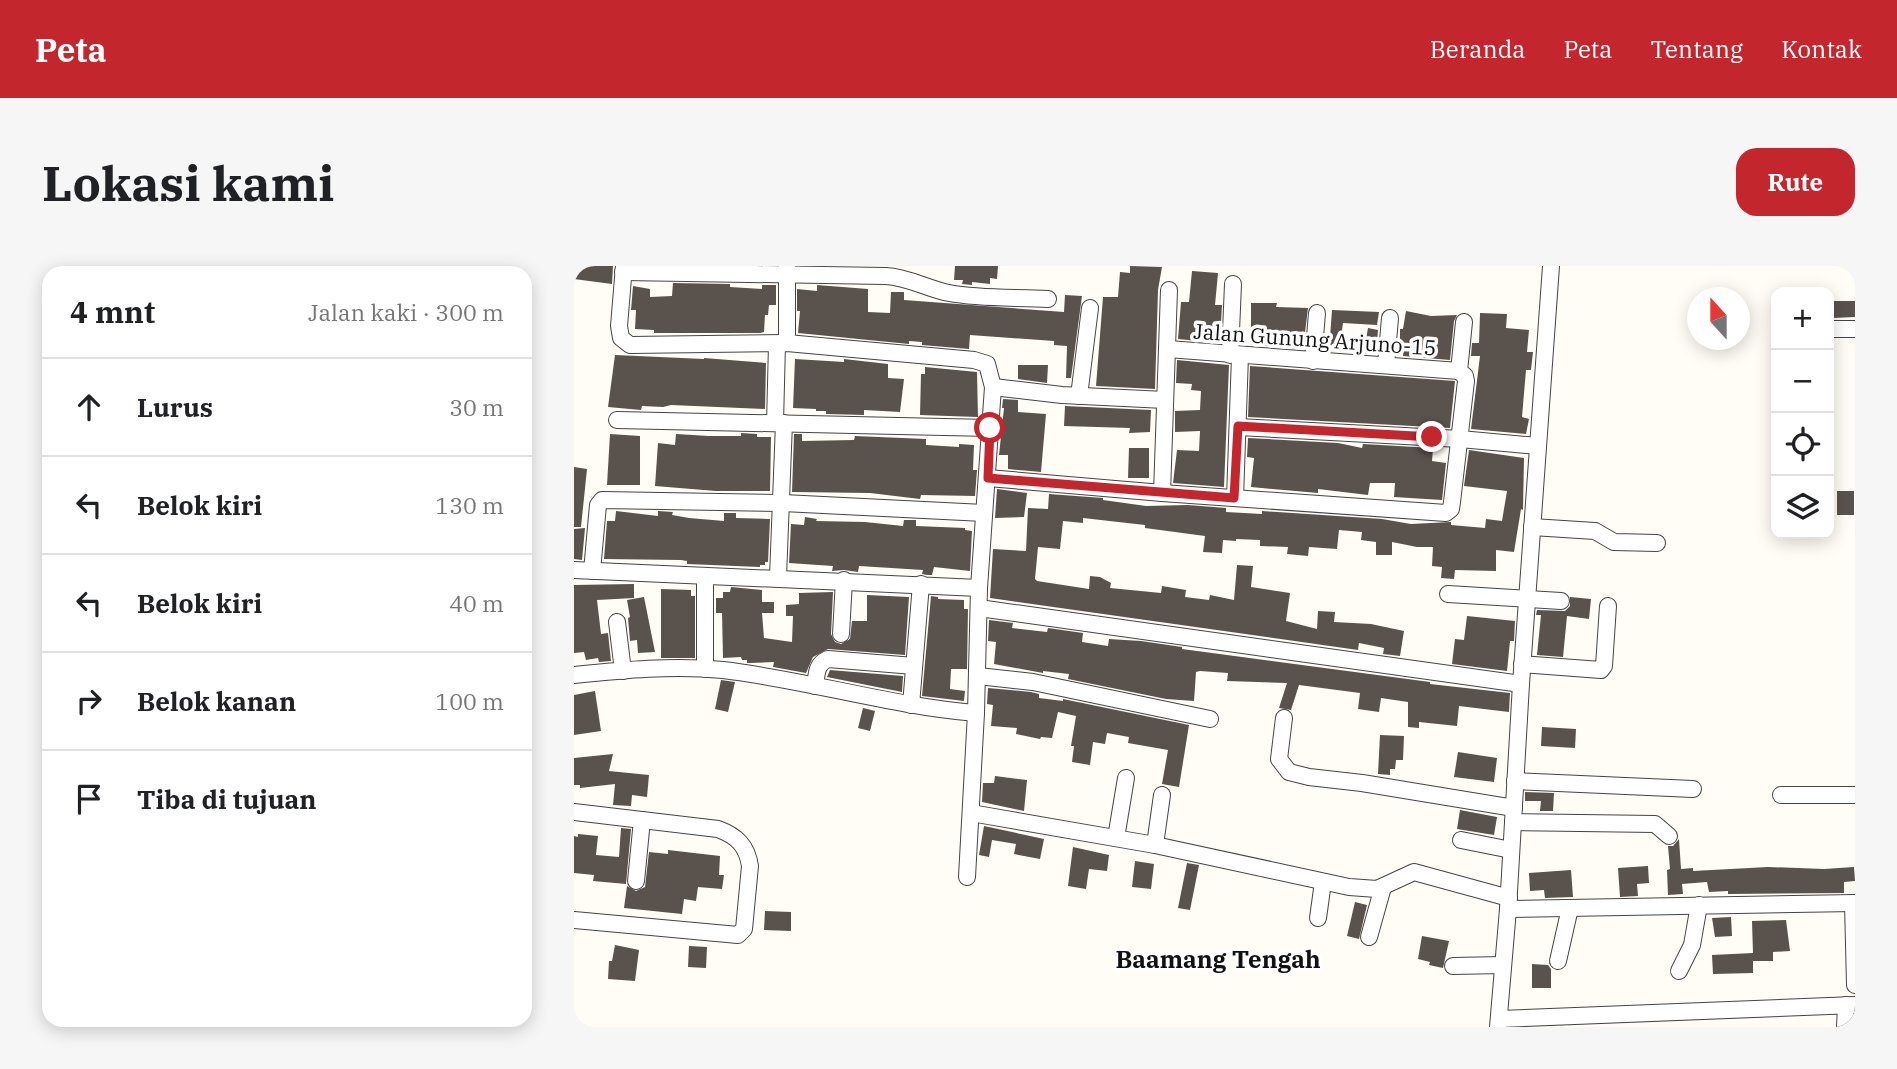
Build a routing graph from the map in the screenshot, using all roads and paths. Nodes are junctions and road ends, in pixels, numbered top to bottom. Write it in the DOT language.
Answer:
graph roads {
  1 [pos="1551,266"];
  2 [pos="624,269"];
  3 [pos="714,270"];
  4 [pos="786,270"];
  5 [pos="1233,284"];
  6 [pos="1169,290"];
  7 [pos="1048,299"];
  8 [pos="1090,308"];
  9 [pos="1317,313"];
  10 [pos="1390,317"];
  11 [pos="1464,322"];
  12 [pos="1834,329"];
  13 [pos="1855,329"];
  14 [pos="782,343"];
  15 [pos="1168,349"];
  16 [pos="1235,356"];
  17 [pos="1313,361"];
  18 [pos="1386,365"];
  19 [pos="1459,371"];
  20 [pos="993,387"];
  21 [pos="1079,396"];
  22 [pos="1165,400"];
  23 [pos="617,420"];
  24 [pos="780,423"];
  25 [pos="1238,426"];
  26 [pos="990,428"];
  27 [pos="1460,439"];
  28 [pos="1538,446"];
  29 [pos="988,478"];
  30 [pos="1162,493"];
  31 [pos="1234,498"];
  32 [pos="783,503"];
  33 [pos="984,513"];
  34 [pos="1532,527"];
  35 [pos="1657,543"];
  36 [pos="574,570"];
  37 [pos="592,571"];
  38 [pos="705,577"];
  39 [pos="778,578"];
  40 [pos="844,580"];
  41 [pos="922,584"];
  42 [pos="979,588"];
  43 [pos="1448,594"];
  44 [pos="1527,600"];
  45 [pos="1561,601"];
  46 [pos="1608,606"];
  47 [pos="979,608"];
  48 [pos="617,622"];
  49 [pos="841,634"];
  50 [pos="1522,664"];
  51 [pos="914,666"];
  52 [pos="705,669"];
  53 [pos="623,671"];
  54 [pos="574,675"];
  55 [pos="978,676"];
  56 [pos="1521,684"];
  57 [pos="815,686"];
  58 [pos="911,705"];
  59 [pos="976,713"];
  60 [pos="1284,718"];
  61 [pos="1210,719"];
  62 [pos="1126,778"];
  63 [pos="1515,781"];
  64 [pos="1693,789"];
  65 [pos="1162,795"];
  66 [pos="1781,795"];
  67 [pos="1855,795"];
  68 [pos="574,812"];
  69 [pos="971,813"];
  70 [pos="1513,815"];
  71 [pos="642,820"];
  72 [pos="1670,836"];
  73 [pos="1116,838"];
  74 [pos="1461,840"];
  75 [pos="1155,845"];
  76 [pos="1511,850"];
  77 [pos="967,877"];
  78 [pos="636,881"];
  79 [pos="1323,882"];
  80 [pos="1384,887"];
  81 [pos="1508,903"];
  82 [pos="1854,903"];
  83 [pos="1699,905"];
  84 [pos="1570,908"];
  85 [pos="1318,918"];
  86 [pos="574,920"];
  87 [pos="1369,937"];
  88 [pos="1558,961"];
  89 [pos="1503,965"];
  90 [pos="1453,966"];
  91 [pos="1679,971"];
  92 [pos="1855,985"];
  93 [pos="1851,1005"];
  94 [pos="1606,1021"];
  95 [pos="1499,1023"];
  96 [pos="1845,1027"];
  1 -- 28 [label="street"];
  2 -- 3 [label="street"];
  2 -- 14 [label="street"];
  3 -- 4 [label="street"];
  4 -- 7 [label="street"];
  4 -- 14 [label="street"];
  5 -- 16 [label="street"];
  6 -- 15 [label="street"];
  8 -- 21 [label="street"];
  9 -- 17 [label="street"];
  10 -- 18 [label="street"];
  11 -- 19 [label="street"];
  12 -- 13 [label="street"];
  14 -- 20 [label="street"];
  14 -- 24 [label="street"];
  15 -- 16 [label="street, Jalan Gunung Arjuno-15"];
  15 -- 22 [label="street"];
  16 -- 17 [label="street, Jalan Gunung Arjuno-15"];
  16 -- 25 [label="street"];
  17 -- 18 [label="street, Jalan Gunung Arjuno-15"];
  18 -- 19 [label="street, Jalan Gunung Arjuno-15"];
  19 -- 27 [label="street"];
  20 -- 21 [label="street"];
  20 -- 26 [label="street"];
  21 -- 22 [label="street"];
  22 -- 30 [label="street"];
  23 -- 24 [label="street"];
  24 -- 26 [label="street"];
  24 -- 32 [label="street"];
  25 -- 27 [label="street"];
  25 -- 31 [label="street"];
  26 -- 29 [label="street"];
  27 -- 28 [label="street"];
  27 -- 31 [label="street"];
  28 -- 34 [label="street"];
  29 -- 30 [label="street"];
  29 -- 33 [label="street"];
  30 -- 31 [label="street"];
  32 -- 33 [label="street"];
  32 -- 37 [label="street"];
  32 -- 39 [label="street"];
  33 -- 42 [label="street"];
  34 -- 35 [label="street"];
  34 -- 44 [label="street"];
  36 -- 37 [label="street"];
  37 -- 38 [label="street"];
  38 -- 39 [label="street"];
  38 -- 52 [label="street"];
  39 -- 40 [label="street"];
  40 -- 41 [label="street"];
  40 -- 49 [label="street"];
  41 -- 42 [label="street"];
  41 -- 51 [label="street"];
  42 -- 47 [label="street"];
  43 -- 44 [label="street"];
  44 -- 45 [label="street"];
  44 -- 50 [label="street"];
  46 -- 50 [label="street"];
  47 -- 55 [label="street"];
  47 -- 56 [label="street"];
  48 -- 53 [label="street"];
  50 -- 56 [label="street"];
  51 -- 57 [label="street"];
  51 -- 58 [label="street"];
  52 -- 53 [label="street"];
  52 -- 57 [label="street"];
  53 -- 54 [label="street"];
  55 -- 59 [label="street"];
  55 -- 61 [label="street"];
  56 -- 63 [label="street"];
  57 -- 58 [label="street"];
  58 -- 59 [label="street"];
  59 -- 69 [label="street"];
  60 -- 70 [label="street"];
  62 -- 73 [label="street"];
  63 -- 64 [label="street"];
  63 -- 70 [label="street"];
  65 -- 75 [label="street"];
  66 -- 67 [label="street"];
  68 -- 71 [label="street"];
  69 -- 73 [label="street"];
  69 -- 77 [label="street"];
  70 -- 72 [label="street"];
  70 -- 76 [label="street"];
  71 -- 78 [label="street"];
  71 -- 86 [label="street"];
  73 -- 75 [label="street"];
  74 -- 76 [label="street"];
  75 -- 79 [label="street"];
  76 -- 81 [label="street"];
  79 -- 80 [label="street"];
  79 -- 85 [label="street"];
  80 -- 81 [label="street"];
  80 -- 87 [label="street"];
  81 -- 84 [label="street"];
  81 -- 89 [label="street"];
  82 -- 83 [label="street"];
  82 -- 92 [label="street"];
  83 -- 84 [label="street"];
  83 -- 91 [label="street"];
  84 -- 88 [label="street"];
  89 -- 90 [label="street"];
  89 -- 95 [label="street"];
  93 -- 94 [label="street"];
  93 -- 96 [label="street"];
  94 -- 95 [label="street"];
}
